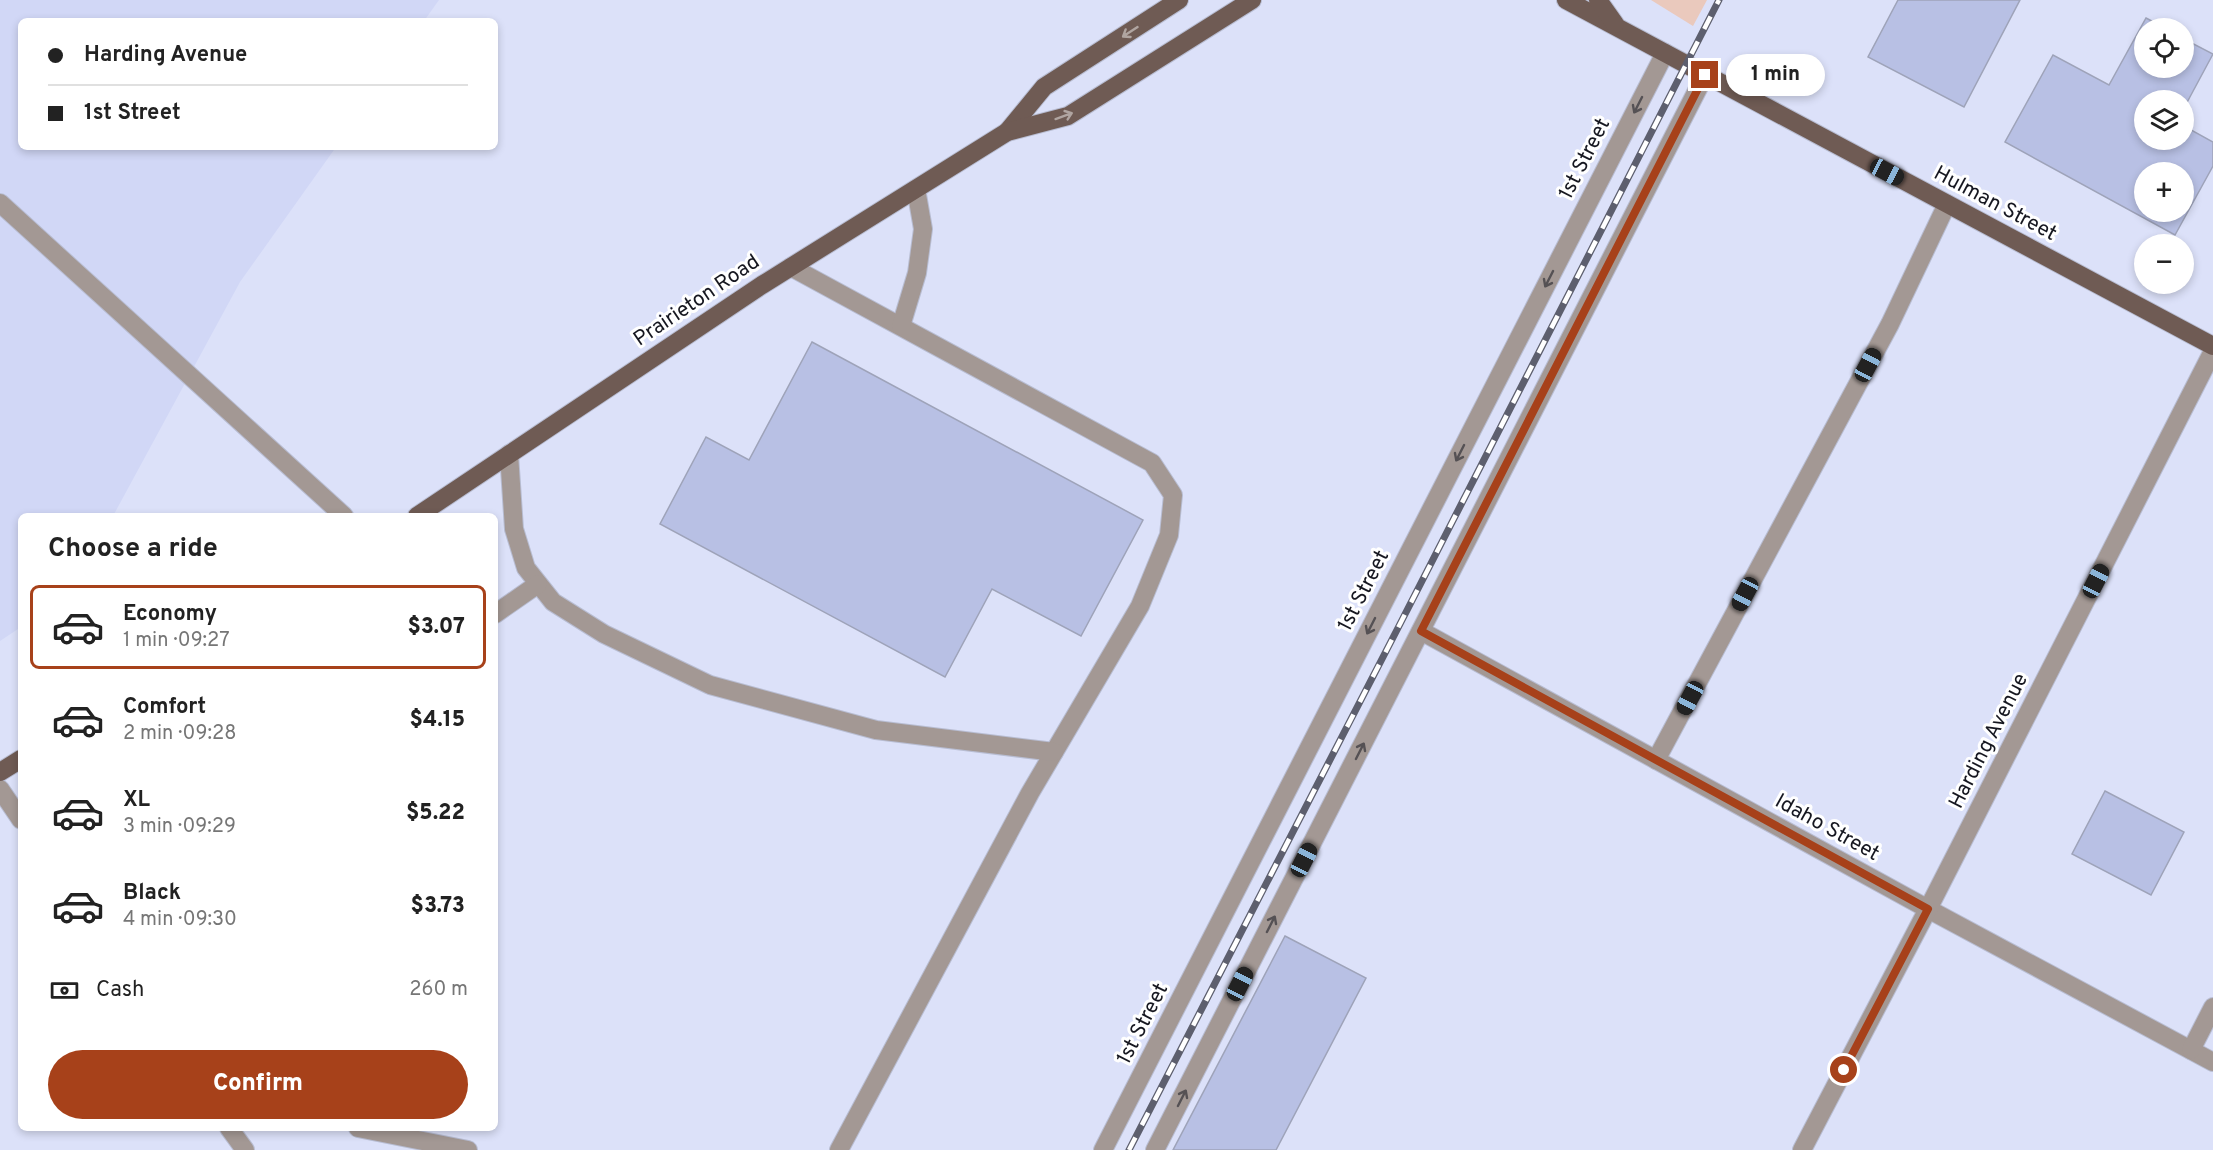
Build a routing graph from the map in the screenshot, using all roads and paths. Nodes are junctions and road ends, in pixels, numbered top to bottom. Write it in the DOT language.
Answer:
graph roads {
  1 [pos="1179,0"];
  2 [pos="1252,0"];
  3 [pos="1566,0"];
  4 [pos="1598,0"];
  5 [pos="1617,28"];
  6 [pos="1665,53"];
  7 [pos="1705,75"];
  8 [pos="1007,132"];
  9 [pos="916,189"];
  10 [pos="0,203"];
  11 [pos="1947,204"];
  12 [pos="791,267"];
  13 [pos="901,326"];
  14 [pos="2213,349"];
  15 [pos="509,454"];
  16 [pos="341,513"];
  17 [pos="421,513"];
  18 [pos="538,584"];
  19 [pos="498,612"];
  20 [pos="1421,631"];
  21 [pos="1054,752"];
  22 [pos="1656,760"];
  23 [pos="18,761"];
  24 [pos="0,772"];
  25 [pos="0,789"];
  26 [pos="18,816"];
  27 [pos="1928,909"];
  28 [pos="2213,1007"];
  29 [pos="2191,1050"];
  30 [pos="2213,1062"];
  31 [pos="231,1131"];
  32 [pos="373,1131"];
  33 [pos="245,1150"];
  34 [pos="468,1150"];
  35 [pos="839,1150"];
  36 [pos="1103,1150"];
  37 [pos="1155,1150"];
  38 [pos="1802,1150"];
  1 -- 8 [label="main road, Prairieton Road, one-way"];
  8 -- 2 [label="main road, Prairieton Road, one-way"];
  3 -- 5 [label="main road, Hulman Street"];
  4 -- 5 [label="main road"];
  5 -- 6 [label="main road, Hulman Street"];
  6 -- 7 [label="main road, Hulman Street"];
  6 -- 36 [label="street, 1st Street, one-way"];
  7 -- 11 [label="main road, Hulman Street"];
  7 -- 20 [label="street"];
  8 -- 9 [label="main road, Prairieton Road"];
  9 -- 12 [label="main road, Prairieton Road"];
  9 -- 13 [label="street"];
  10 -- 16 [label="street"];
  11 -- 14 [label="main road, Hulman Street"];
  11 -- 22 [label="street"];
  12 -- 13 [label="street"];
  12 -- 15 [label="main road, Prairieton Road"];
  13 -- 21 [label="street"];
  14 -- 27 [label="street, Harding Avenue"];
  15 -- 17 [label="main road, Prairieton Road"];
  15 -- 18 [label="street"];
  18 -- 19 [label="street"];
  18 -- 21 [label="street"];
  20 -- 22 [label="street, Idaho Street"];
  37 -- 20 [label="street, one-way"];
  21 -- 35 [label="street"];
  22 -- 27 [label="street, Idaho Street"];
  23 -- 24 [label="main road"];
  25 -- 26 [label="street"];
  27 -- 29 [label="street, Idaho Street"];
  27 -- 38 [label="street, Harding Avenue"];
  28 -- 29 [label="street"];
  29 -- 30 [label="street, Idaho Street"];
  31 -- 33 [label="street"];
  32 -- 34 [label="street"];
}
